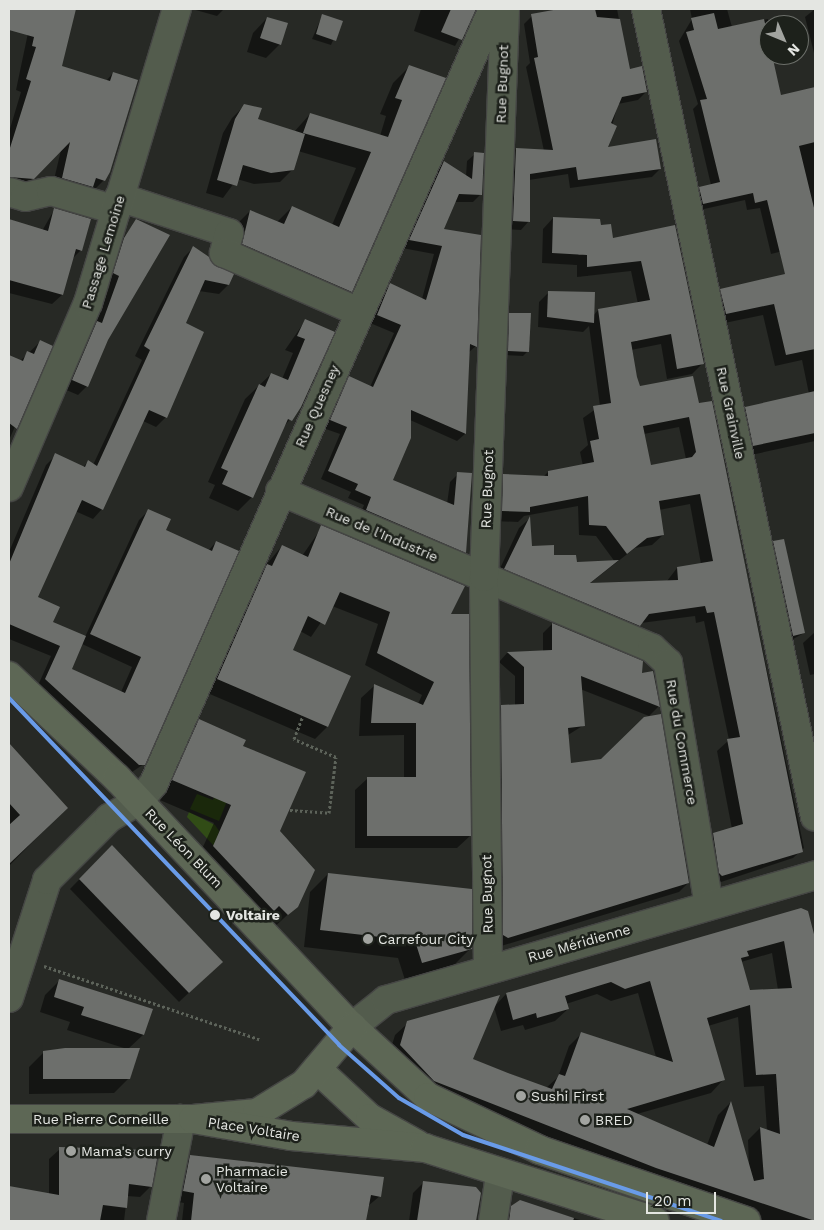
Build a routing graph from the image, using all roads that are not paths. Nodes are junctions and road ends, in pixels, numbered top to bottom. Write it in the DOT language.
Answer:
graph roads {
  1 [pos="176,9"];
  2 [pos="493,9"];
  3 [pos="505,9"];
  4 [pos="646,9"];
  5 [pos="9,192"];
  6 [pos="118,203"];
  7 [pos="359,312"];
  8 [pos="9,487"];
  9 [pos="280,491"];
  10 [pos="484,577"];
  11 [pos="9,676"];
  12 [pos="139,801"];
  13 [pos="815,817"];
  14 [pos="815,875"];
  15 [pos="709,905"];
  16 [pos="16,951"];
  17 [pos="488,969"];
  18 [pos="9,998"];
  19 [pos="352,1028"];
  20 [pos="318,1069"];
  21 [pos="9,1119"];
  22 [pos="187,1119"];
  23 [pos="425,1148"];
  24 [pos="500,1175"];
  25 [pos="162,1221"];
  26 [pos="493,1221"];
  27 [pos="654,1221"];
  28 [pos="746,1221"];
  1 -- 6 [label="street, Passage Lemoine"];
  2 -- 7 [label="street, Rue Quesney"];
  3 -- 10 [label="street, Rue Bugnot"];
  4 -- 13 [label="street, Rue Grainville"];
  5 -- 6 [label="street"];
  6 -- 7 [label="street"];
  6 -- 8 [label="street, Passage Lemoine"];
  7 -- 9 [label="street, Rue Quesney"];
  9 -- 10 [label="street, Rue de l'Industrie"];
  9 -- 12 [label="street, Rue Quesney"];
  10 -- 15 [label="street, Rue du Commerce"];
  10 -- 17 [label="street, Rue Bugnot"];
  11 -- 12 [label="street, Rue Léon Blum"];
  12 -- 16 [label="street"];
  12 -- 19 [label="street, Rue Léon Blum"];
  14 -- 15 [label="street, Rue Méridienne"];
  15 -- 17 [label="street, Rue Méridienne"];
  16 -- 18 [label="street"];
  17 -- 19 [label="street, Rue Méridienne"];
  19 -- 20 [label="street, Place Voltaire"];
  19 -- 28 [label="street"];
  20 -- 22 [label="street, Place Voltaire"];
  20 -- 23 [label="street, Place Voltaire"];
  21 -- 22 [label="street, Rue Pierre Corneille"];
  22 -- 23 [label="street, Place Voltaire"];
  22 -- 25 [label="street"];
  23 -- 24 [label="street, Place Voltaire"];
  24 -- 26 [label="street"];
  24 -- 27 [label="street, Place Voltaire"];
}
